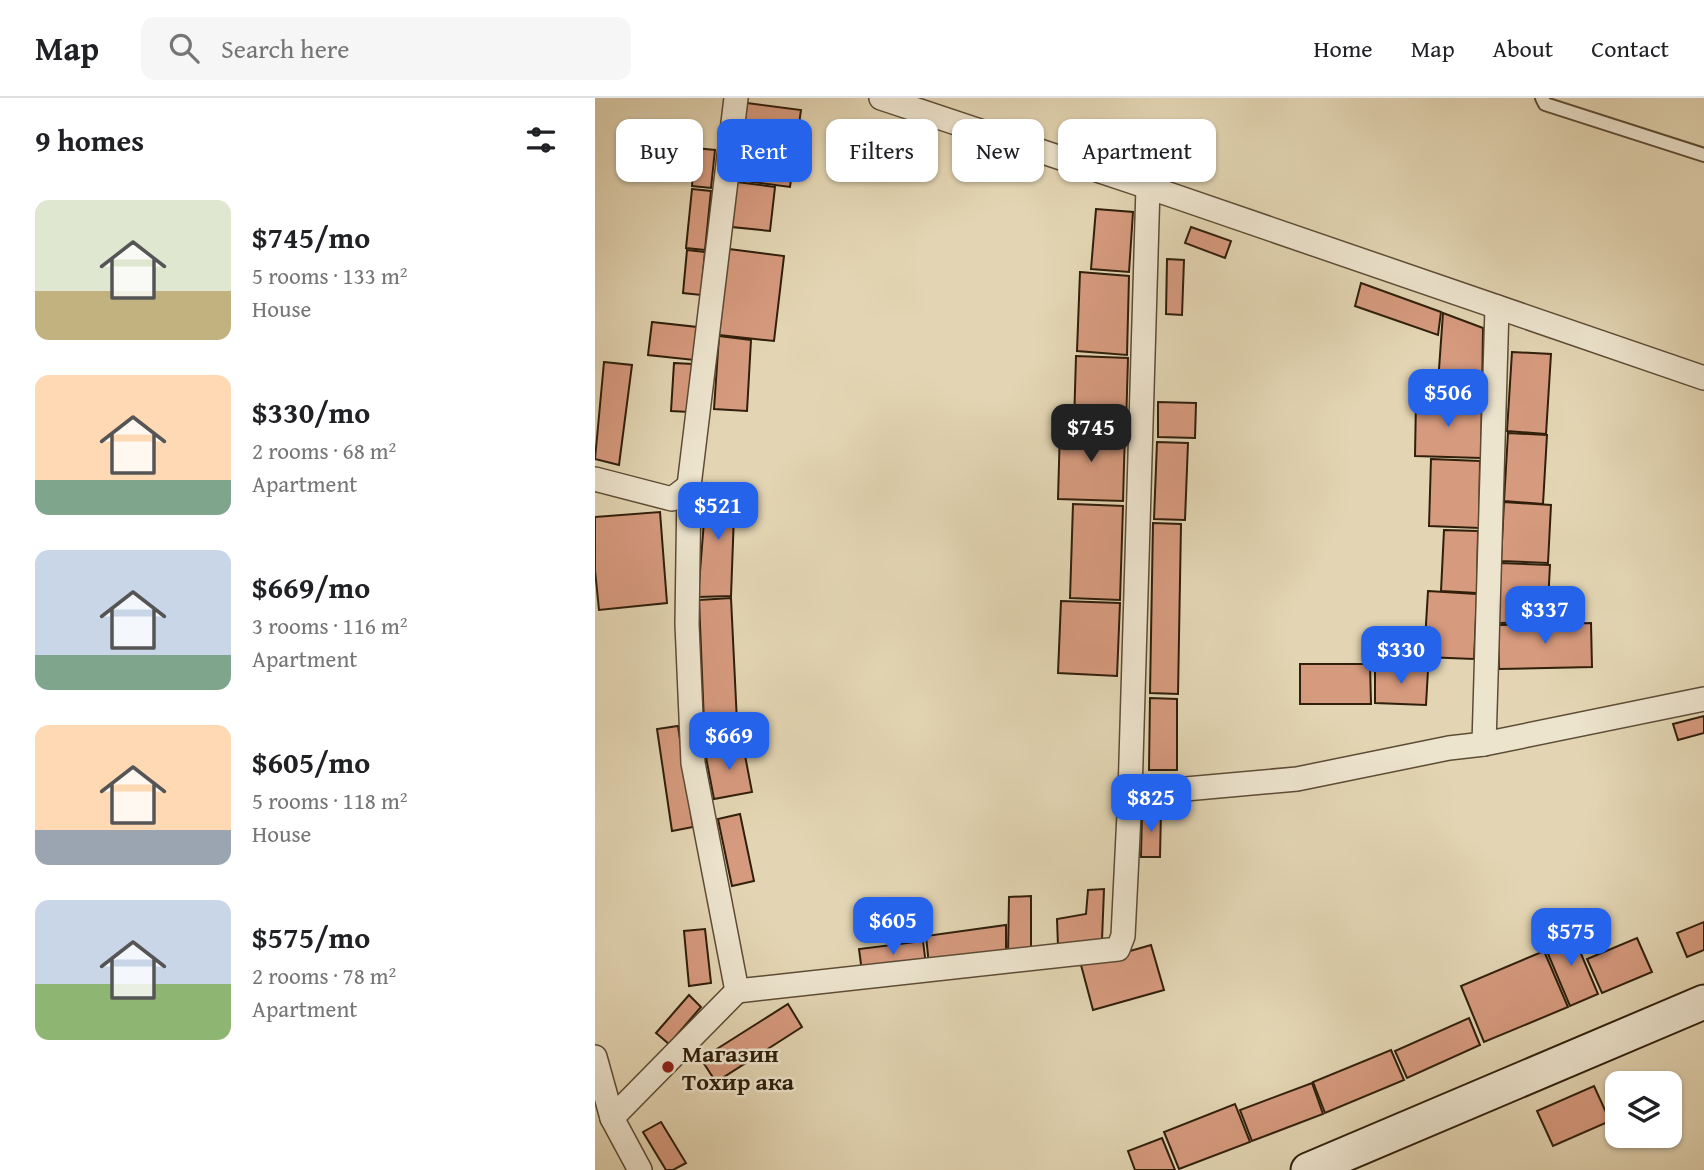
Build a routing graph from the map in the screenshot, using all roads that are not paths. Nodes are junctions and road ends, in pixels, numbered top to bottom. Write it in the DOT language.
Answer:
graph roads {
  1 [pos="736,98"];
  2 [pos="881,98"];
  3 [pos="1542,98"];
  4 [pos="1704,155"];
  5 [pos="1147,187"];
  6 [pos="1497,307"];
  7 [pos="1704,378"];
  8 [pos="595,479"];
  9 [pos="689,486"];
  10 [pos="1704,699"];
  11 [pos="1484,744"];
  12 [pos="1130,794"];
  13 [pos="737,991"];
  14 [pos="1704,1002"];
  15 [pos="595,1057"];
  16 [pos="612,1118"];
  17 [pos="640,1170"];
  18 [pos="1308,1170"];
  1 -- 9 [label="street"];
  2 -- 5 [label="street"];
  3 -- 4 [label="lane"];
  5 -- 6 [label="street"];
  5 -- 12 [label="street"];
  6 -- 7 [label="street"];
  6 -- 11 [label="street"];
  8 -- 9 [label="street"];
  9 -- 13 [label="street"];
  10 -- 11 [label="street"];
  11 -- 12 [label="street"];
  12 -- 13 [label="street"];
  13 -- 16 [label="street"];
  14 -- 18 [label="main road"];
  15 -- 16 [label="street"];
  16 -- 17 [label="street"];
}
